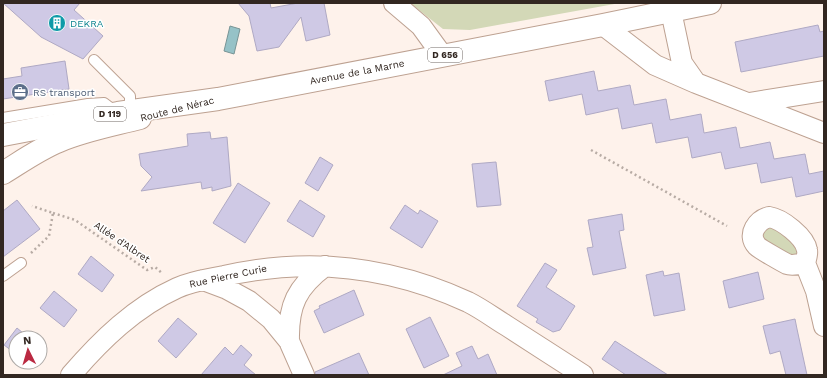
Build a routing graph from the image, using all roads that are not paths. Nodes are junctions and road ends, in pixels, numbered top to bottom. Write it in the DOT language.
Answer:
graph roads {
  1 [pos="394,3"];
  2 [pos="710,3"];
  3 [pos="671,11"];
  4 [pos="603,25"];
  5 [pos="442,55"];
  6 [pos="94,60"];
  7 [pos="696,83"];
  8 [pos="824,91"];
  9 [pos="218,99"];
  10 [pos="748,104"];
  11 [pos="124,112"];
  12 [pos="3,118"];
  13 [pos="824,133"];
  14 [pos="3,135"];
  15 [pos="3,174"];
  16 [pos="20,263"];
  17 [pos="805,263"];
  18 [pos="325,266"];
  19 [pos="3,276"];
  20 [pos="203,280"];
  21 [pos="824,326"];
  22 [pos="289,341"];
  23 [pos="575,372"];
  24 [pos="71,375"];
  25 [pos="304,375"];
  1 -- 5 [label="street"];
  2 -- 3 [label="main road, Avenue de la Marne / D 656"];
  3 -- 4 [label="main road, Avenue de la Marne / D 656"];
  3 -- 7 [label="street"];
  4 -- 5 [label="main road, Avenue de la Marne / D 656"];
  4 -- 7 [label="street"];
  5 -- 9 [label="main road, Avenue de la Marne / D 656"];
  6 -- 11 [label="lane"];
  7 -- 10 [label="street"];
  8 -- 10 [label="street"];
  9 -- 11 [label="main road, Avenue de la Marne / D 119"];
  9 -- 15 [label="main road, Route de Nérac / D 656"];
  10 -- 13 [label="street"];
  11 -- 12 [label="lane"];
  11 -- 14 [label="main road, Avenue de la Marne / D 119"];
  16 -- 19 [label="lane"];
  17 -- 21 [label="street"];
  18 -- 20 [label="street, Rue Pierre Curie"];
  18 -- 22 [label="street"];
  18 -- 23 [label="street, Rue Pierre Curie"];
  20 -- 22 [label="street"];
  20 -- 24 [label="street, Rue Pierre Curie"];
  22 -- 25 [label="street"];
}
